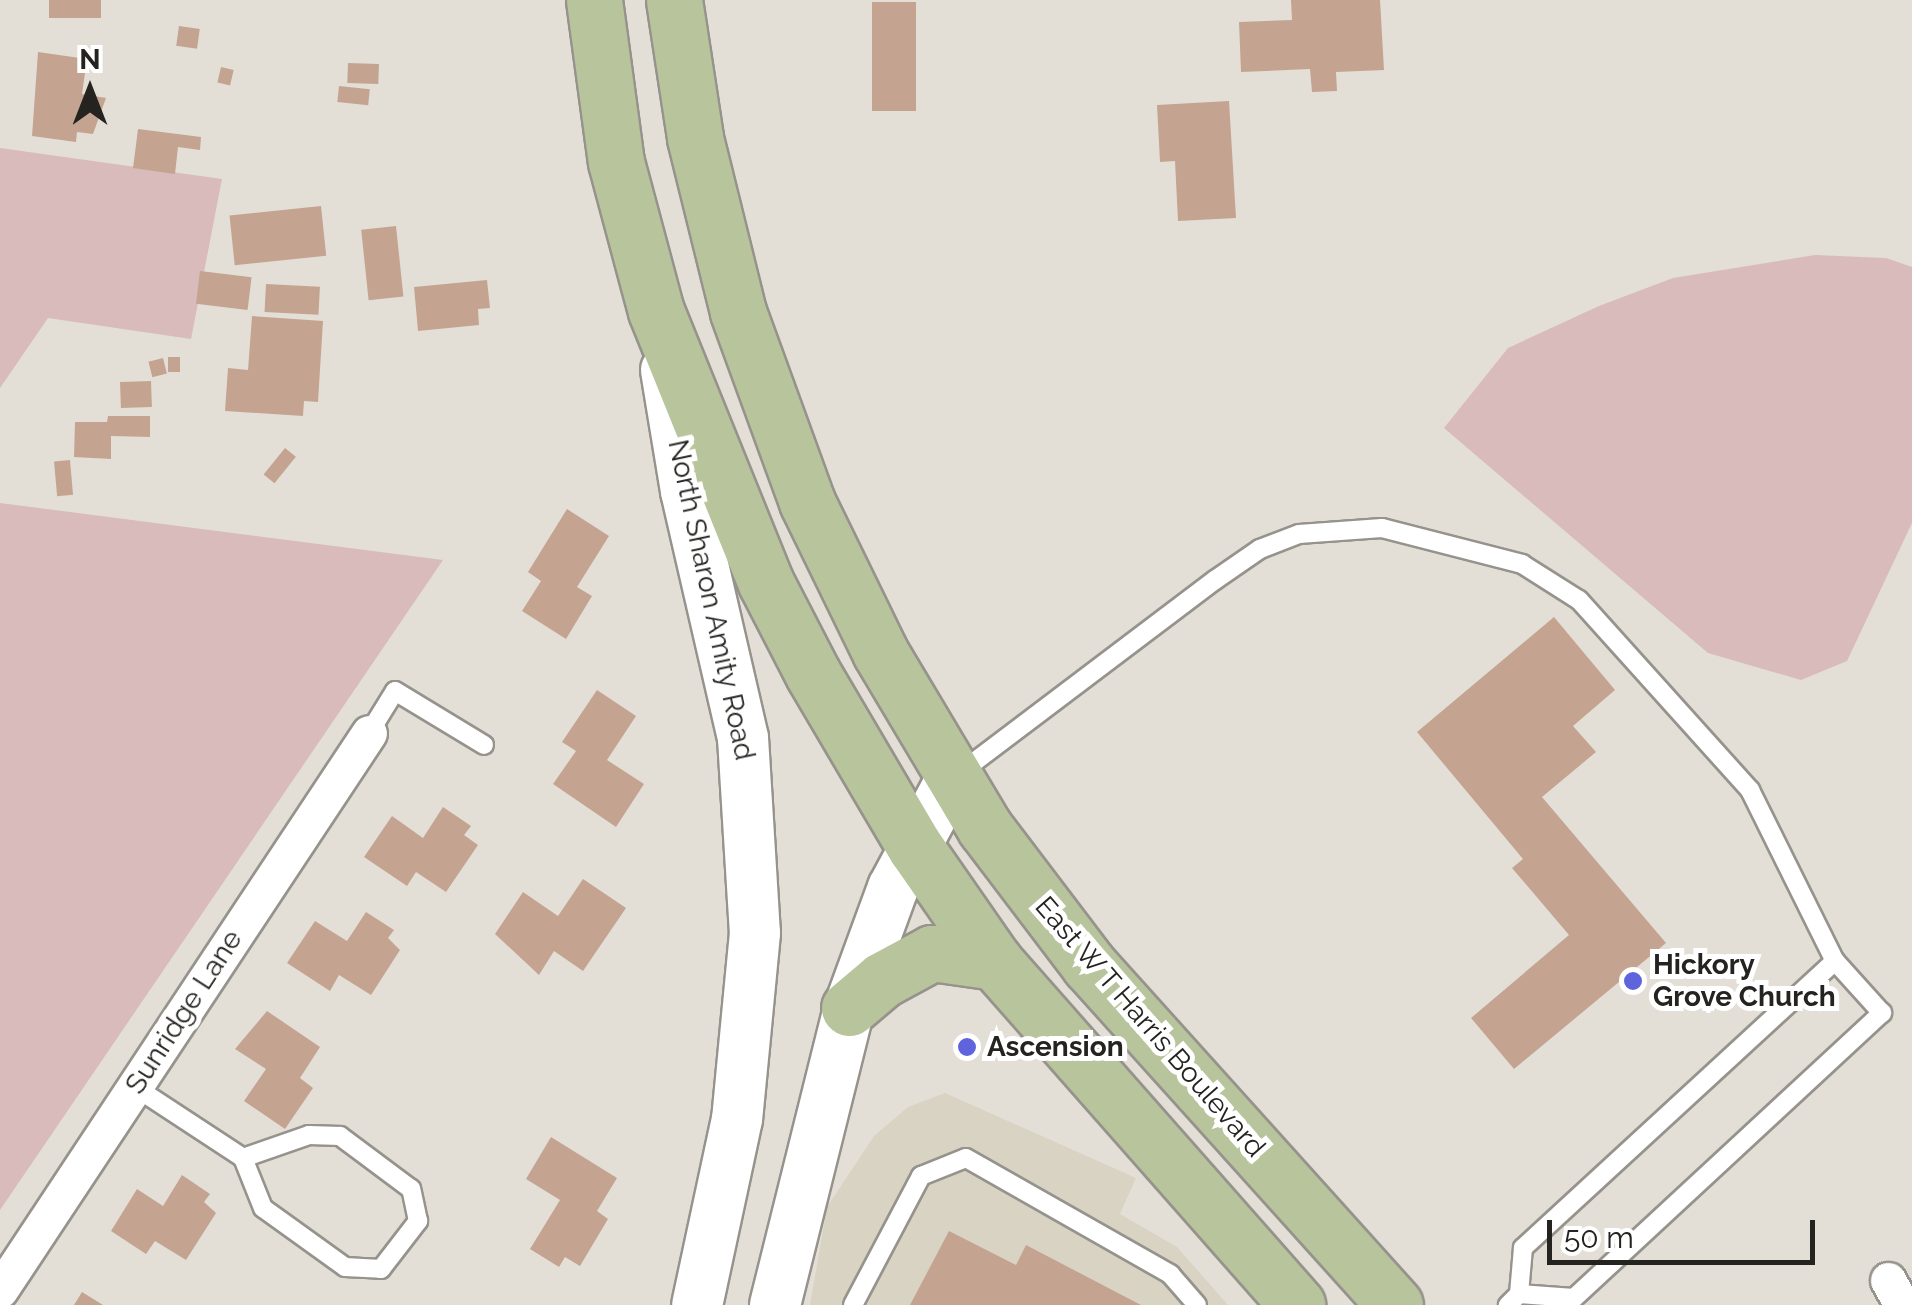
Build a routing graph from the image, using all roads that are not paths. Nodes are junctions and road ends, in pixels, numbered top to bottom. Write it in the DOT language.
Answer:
graph roads {
  1 [pos="594,0"];
  2 [pos="674,0"];
  3 [pos="656,311"];
  4 [pos="368,733"];
  5 [pos="484,745"];
  6 [pos="952,778"];
  7 [pos="915,847"];
  8 [pos="1835,961"];
  9 [pos="995,962"];
  10 [pos="849,1008"];
  11 [pos="135,1086"];
  12 [pos="243,1158"];
  13 [pos="0,1290"];
  14 [pos="1513,1300"];
  15 [pos="697,1305"];
  16 [pos="775,1305"];
  17 [pos="853,1305"];
  18 [pos="1196,1305"];
  19 [pos="1297,1305"];
  20 [pos="1396,1305"];
  1 -- 3 [label="main road"];
  2 -- 6 [label="main road, East W T Harris Boulevard"];
  3 -- 7 [label="main road"];
  3 -- 15 [label="main road, North Sharon Amity Road"];
  4 -- 5 [label="lane"];
  4 -- 11 [label="street, Sunridge Lane"];
  6 -- 7 [label="main road"];
  6 -- 8 [label="lane"];
  6 -- 20 [label="main road, East W T Harris Boulevard"];
  7 -- 9 [label="main road"];
  7 -- 10 [label="main road"];
  8 -- 14 [label="lane"];
  8 -- 14 [label="lane"];
  9 -- 10 [label="main road"];
  9 -- 19 [label="main road"];
  10 -- 16 [label="main road"];
  11 -- 12 [label="lane"];
  11 -- 13 [label="street, Sunridge Lane"];
  12 -- 12 [label="lane"];
  17 -- 18 [label="lane"];
}
